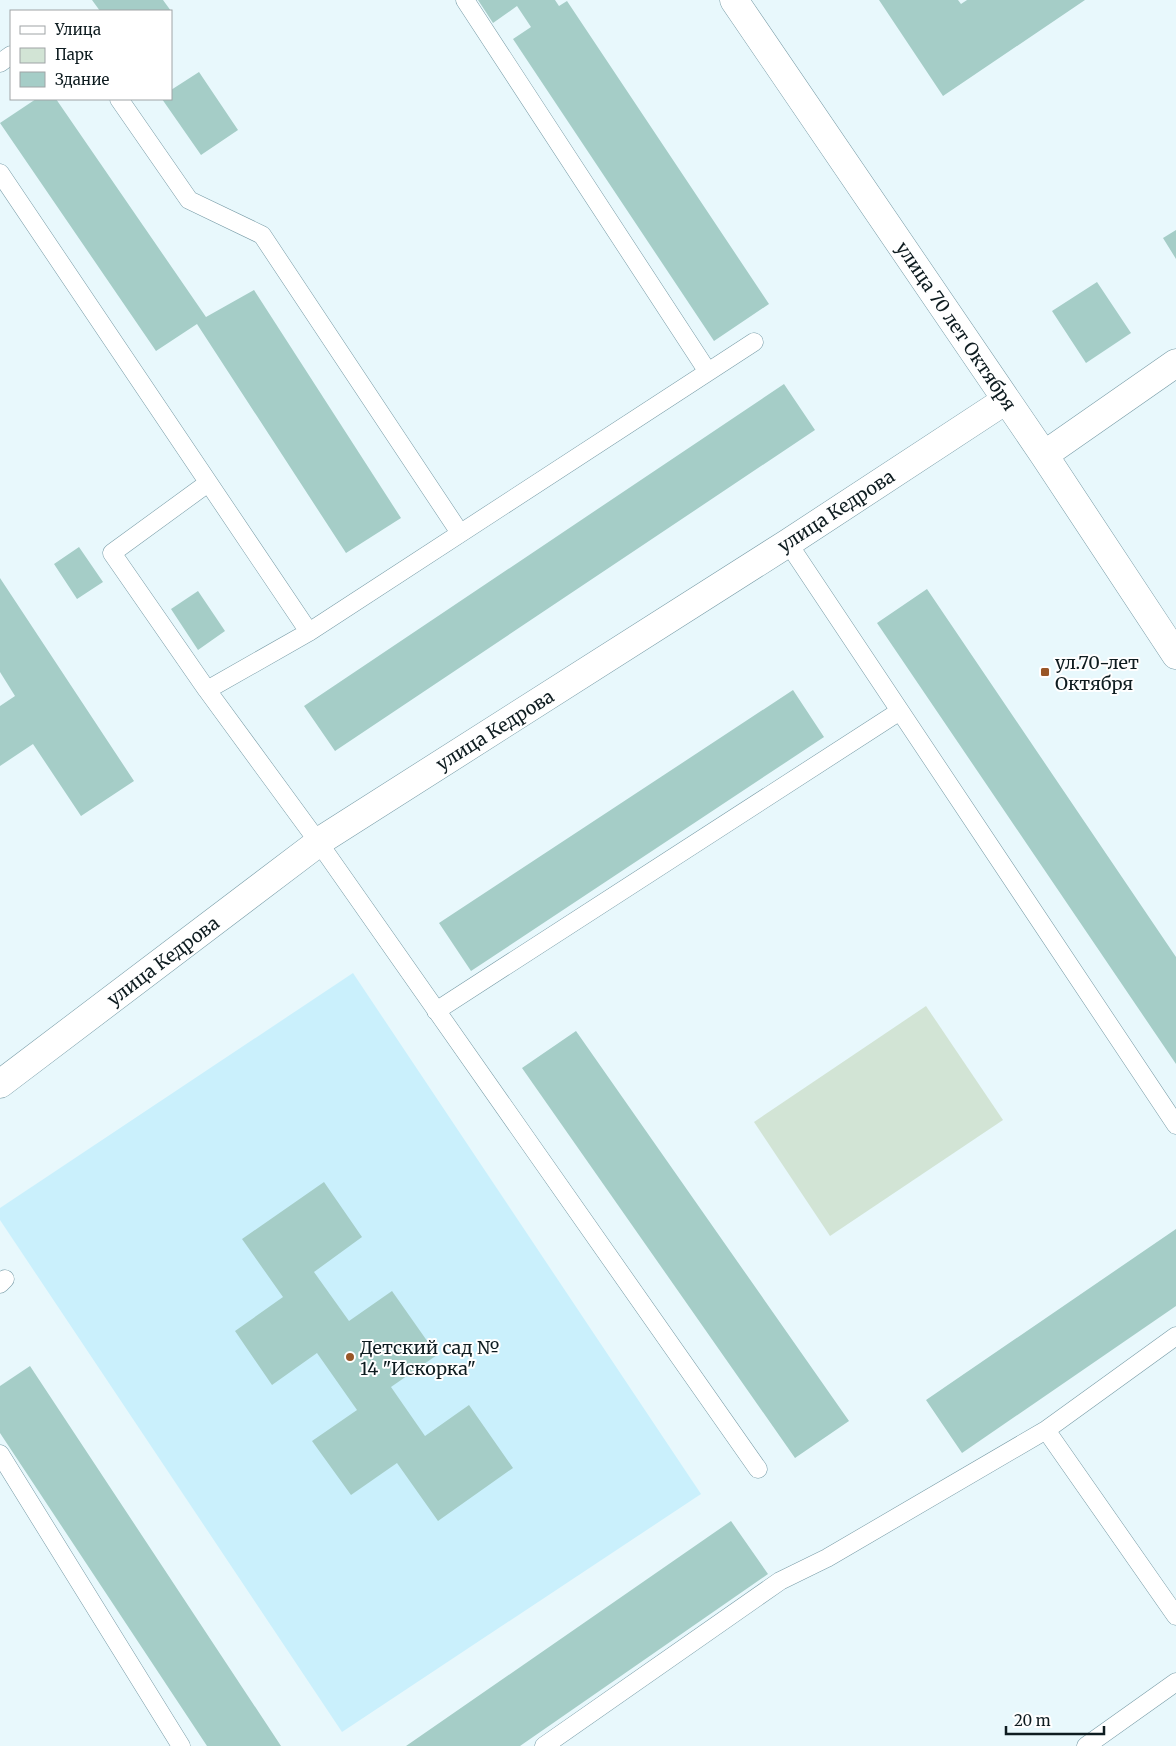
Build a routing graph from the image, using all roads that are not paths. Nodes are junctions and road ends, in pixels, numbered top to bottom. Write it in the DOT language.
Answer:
graph roads {
  1 [pos="465,0"];
  2 [pos="734,0"];
  3 [pos="120,100"];
  4 [pos="0,173"];
  5 [pos="754,342"];
  6 [pos="1176,363"];
  7 [pos="708,372"];
  8 [pos="1006,400"];
  9 [pos="1044,455"];
  10 [pos="208,483"];
  11 [pos="460,533"];
  12 [pos="788,543"];
  13 [pos="309,632"];
  14 [pos="1176,655"];
  15 [pos="207,690"];
  16 [pos="900,711"];
  17 [pos="319,843"];
  18 [pos="436,1011"];
  19 [pos="0,1084"];
  20 [pos="1176,1124"];
  21 [pos="1176,1336"];
  22 [pos="1046,1430"];
  23 [pos="0,1454"];
  24 [pos="758,1469"];
  25 [pos="1176,1616"];
  26 [pos="1176,1682"];
  27 [pos="181,1746"];
  28 [pos="544,1746"];
  29 [pos="1086,1746"];
  1 -- 7 [label="lane"];
  2 -- 8 [label="street, улица 70 лет Октября"];
  3 -- 11 [label="lane"];
  4 -- 10 [label="lane"];
  5 -- 7 [label="lane"];
  6 -- 9 [label="street"];
  7 -- 11 [label="lane"];
  8 -- 9 [label="street, улица 70 лет Октября"];
  8 -- 12 [label="street, улица Кедрова"];
  9 -- 14 [label="street, улица 70 лет Октября"];
  10 -- 13 [label="lane"];
  10 -- 15 [label="lane"];
  11 -- 13 [label="lane"];
  12 -- 16 [label="lane"];
  12 -- 17 [label="street, улица Кедрова"];
  13 -- 15 [label="lane"];
  15 -- 17 [label="lane"];
  16 -- 18 [label="lane"];
  16 -- 20 [label="lane"];
  17 -- 18 [label="lane"];
  17 -- 19 [label="street, улица Кедрова"];
  18 -- 24 [label="lane"];
  21 -- 22 [label="lane"];
  22 -- 25 [label="lane"];
  22 -- 28 [label="lane"];
  23 -- 27 [label="lane"];
  26 -- 29 [label="lane"];
}
